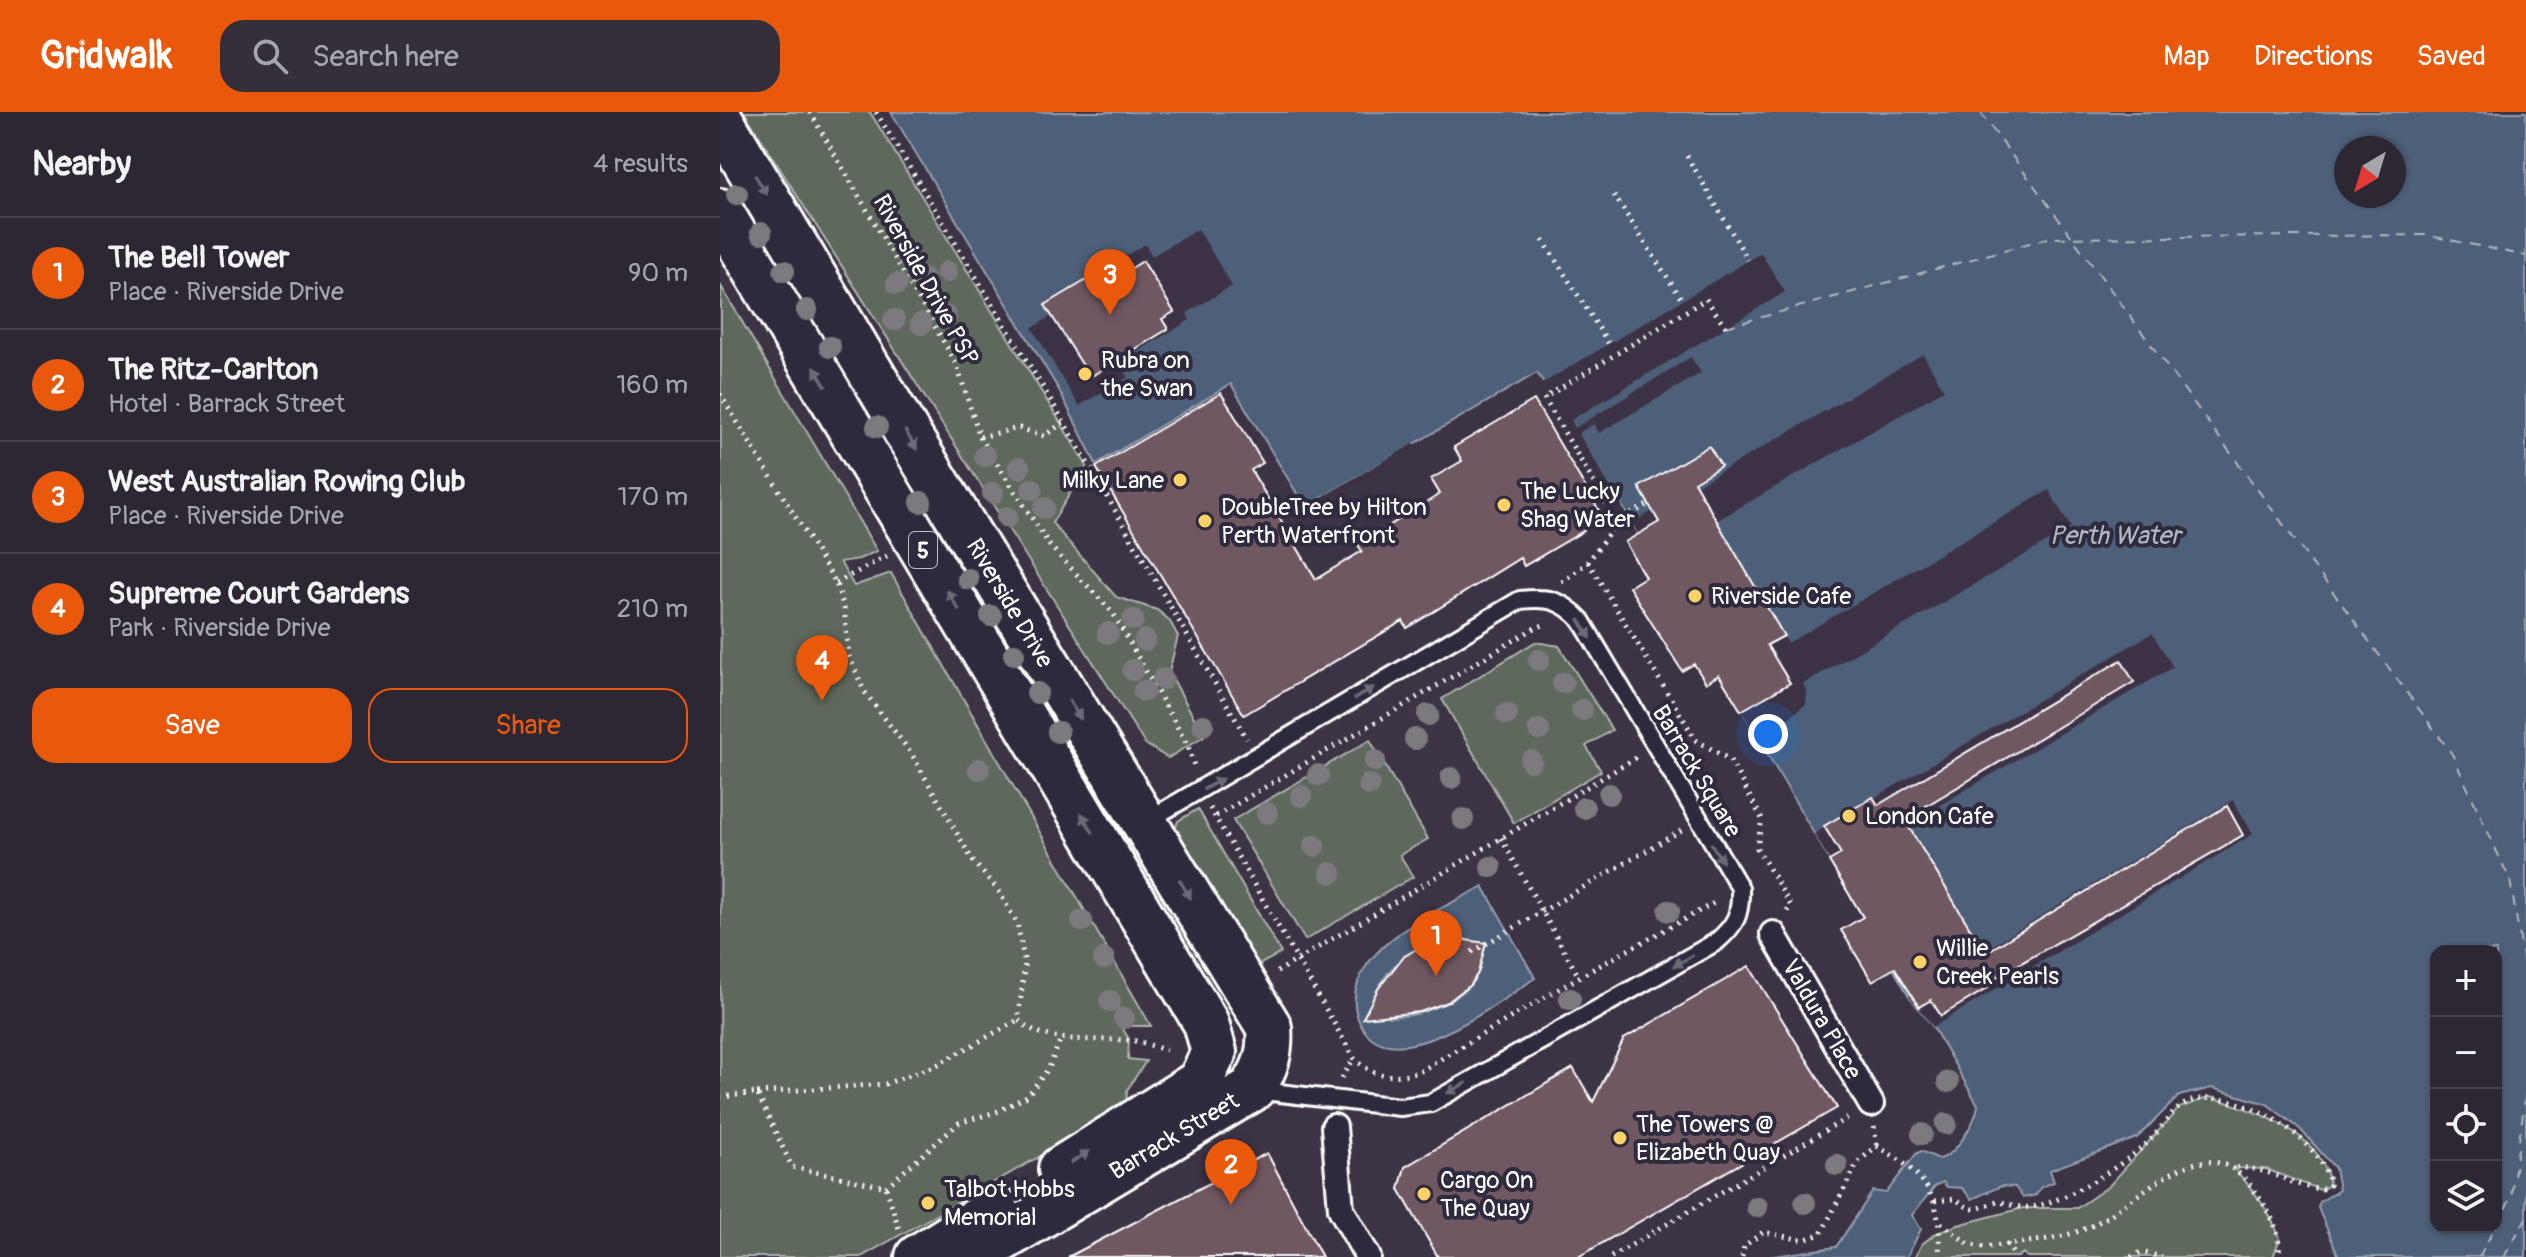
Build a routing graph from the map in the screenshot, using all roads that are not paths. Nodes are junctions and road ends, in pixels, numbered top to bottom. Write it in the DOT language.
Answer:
graph roads {
  1 [pos="720,119"];
  2 [pos="720,211"];
  3 [pos="1145,822"];
  4 [pos="1127,890"];
  5 [pos="1773,934"];
  6 [pos="1192,1089"];
  7 [pos="1252,1089"];
  8 [pos="1871,1104"];
  9 [pos="1334,1127"];
  10 [pos="911,1250"];
  11 [pos="972,1257"];
  12 [pos="1368,1257"];
  1 -- 3 [label="main road, Riverside Drive / 5, one-way"];
  4 -- 2 [label="main road, Riverside Drive / 5, one-way"];
  3 -- 4 [label="main road"];
  3 -- 7 [label="main road, Riverside Drive / 5, one-way"];
  3 -- 7 [label="lane, Barrack Square, one-way"];
  4 -- 6 [label="main road, Riverside Drive / 5"];
  5 -- 8 [label="street, Valdura Place"];
  10 -- 6 [label="main road, Barrack Street / 5, one-way"];
  7 -- 11 [label="main road, Barrack Street"];
  9 -- 12 [label="street"];
}
